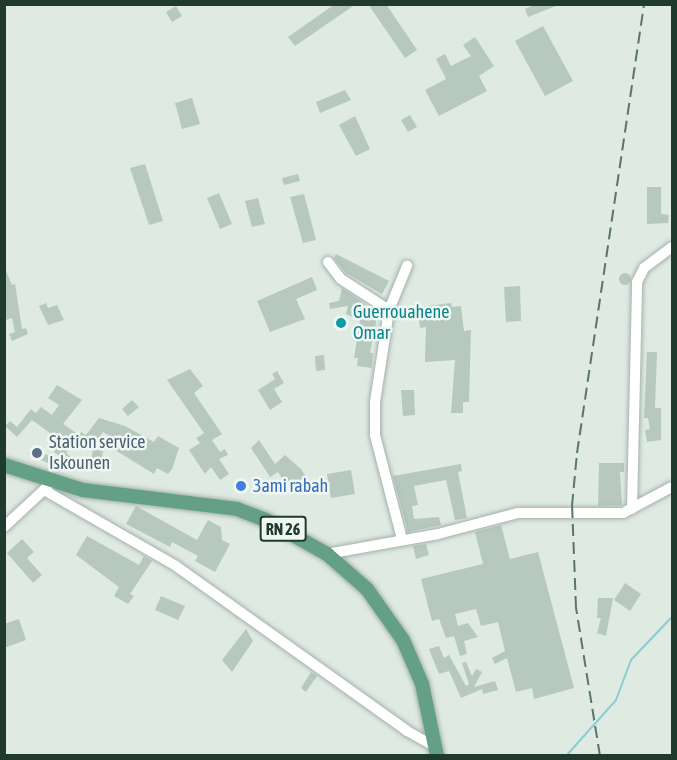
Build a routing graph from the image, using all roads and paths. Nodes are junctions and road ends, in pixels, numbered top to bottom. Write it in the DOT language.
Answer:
graph roads {
  1 [pos="672,247"];
  2 [pos="328,262"];
  3 [pos="407,266"];
  4 [pos="389,310"];
  5 [pos="4,465"];
  6 [pos="48,486"];
  7 [pos="672,488"];
  8 [pos="632,509"];
  9 [pos="4,527"];
  10 [pos="402,539"];
  11 [pos="327,554"];
  12 [pos="436,751"];
  1 -- 8 [label="street"];
  2 -- 4 [label="street"];
  3 -- 4 [label="street"];
  4 -- 10 [label="street"];
  5 -- 6 [label="main road, RN 26"];
  6 -- 9 [label="street"];
  6 -- 11 [label="main road, RN 26"];
  6 -- 12 [label="street"];
  7 -- 8 [label="street"];
  8 -- 10 [label="street"];
  10 -- 11 [label="street"];
  11 -- 12 [label="main road, RN 26"];
}
